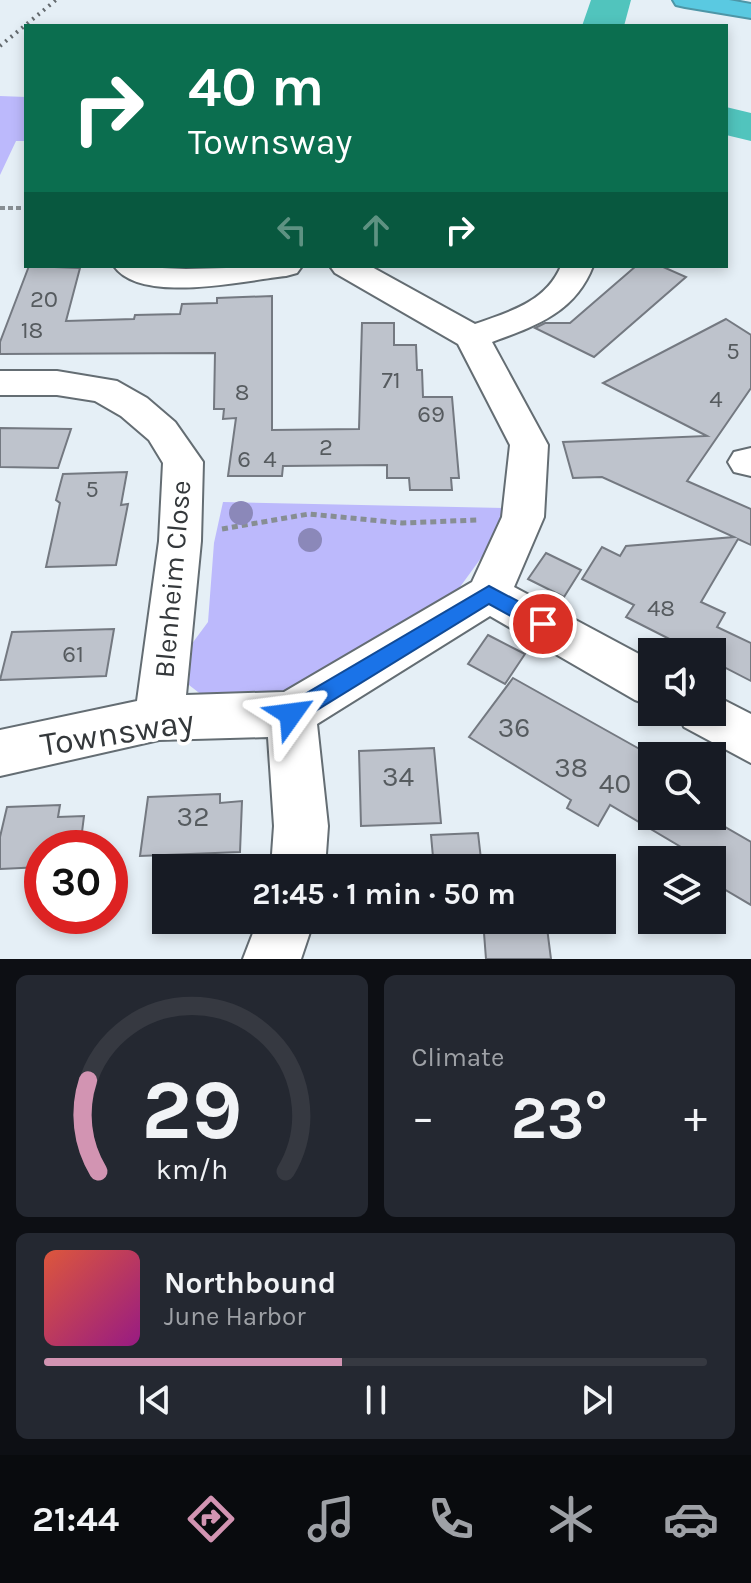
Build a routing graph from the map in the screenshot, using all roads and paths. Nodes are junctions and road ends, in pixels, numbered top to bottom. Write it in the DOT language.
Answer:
graph roads {
  1 [pos="685,0"];
  2 [pos="751,11"];
  3 [pos="0,208"];
  4 [pos="24,208"];
  5 [pos="134,268"];
  6 [pos="269,268"];
  7 [pos="350,268"];
  8 [pos="576,268"];
  9 [pos="472,337"];
  10 [pos="0,383"];
  11 [pos="523,517"];
  12 [pos="180,538"];
  13 [pos="489,594"];
  14 [pos="638,677"];
  15 [pos="291,714"];
  16 [pos="159,718"];
  17 [pos="726,726"];
  18 [pos="751,740"];
  19 [pos="0,753"];
  20 [pos="299,854"];
  1 -- 2 [label="highway"];
  3 -- 4 [label="path"];
  5 -- 6 [label="street"];
  7 -- 9 [label="street"];
  8 -- 9 [label="street"];
  9 -- 11 [label="street"];
  10 -- 12 [label="street, Blenheim Close"];
  11 -- 12 [label="path"];
  11 -- 13 [label="street"];
  12 -- 16 [label="street, Blenheim Close"];
  13 -- 14 [label="street"];
  13 -- 15 [label="street, Townsway"];
  15 -- 16 [label="street, Townsway"];
  15 -- 20 [label="street"];
  16 -- 19 [label="street, Townsway"];
  17 -- 18 [label="street"];
}
